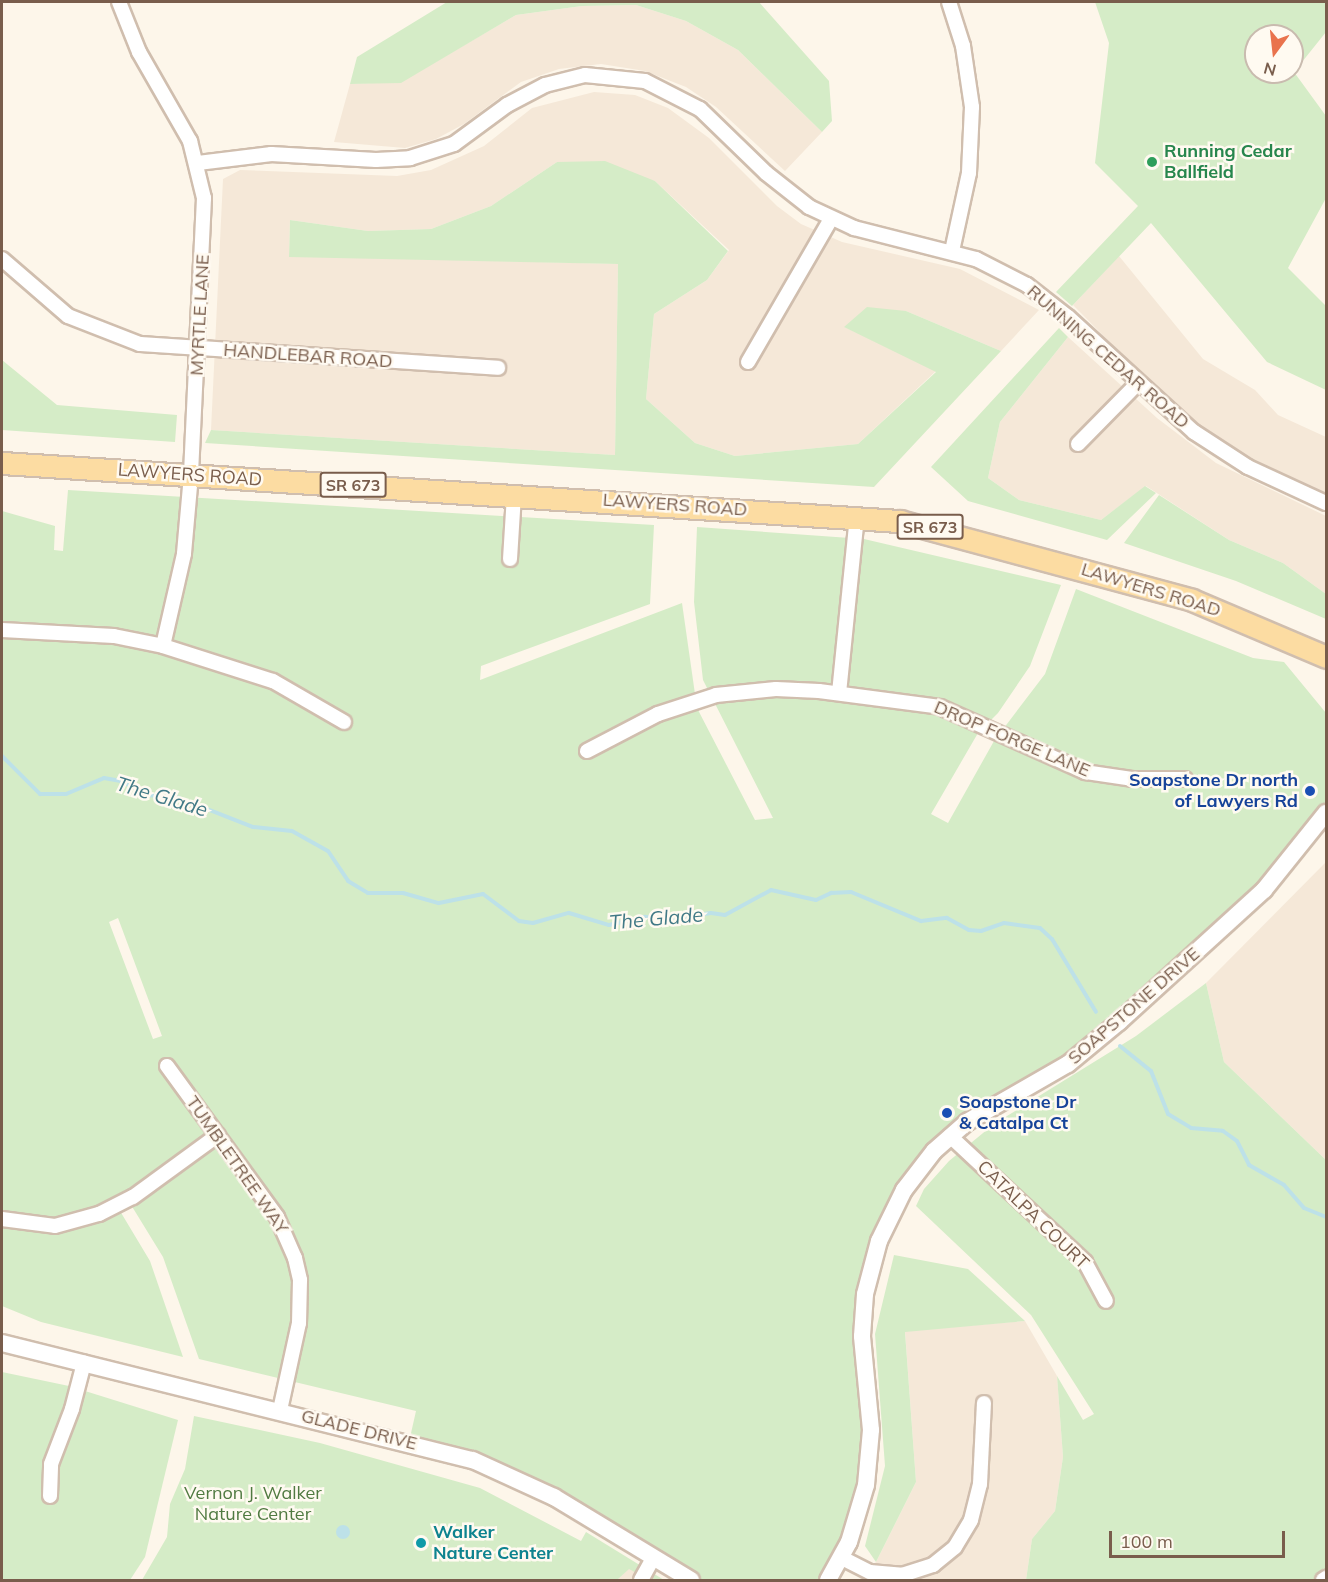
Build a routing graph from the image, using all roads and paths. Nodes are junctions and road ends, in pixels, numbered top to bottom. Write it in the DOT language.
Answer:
graph roads {
  1 [pos="119,2"];
  2 [pos="949,2"];
  3 [pos="198,163"];
  4 [pos="831,219"];
  5 [pos="952,250"];
  6 [pos="2,259"];
  7 [pos="198,349"];
  8 [pos="748,362"];
  9 [pos="498,368"];
  10 [pos="1137,384"];
  11 [pos="1078,444"];
  12 [pos="2,463"];
  13 [pos="191,475"];
  14 [pos="514,495"];
  15 [pos="1326,503"];
  16 [pos="857,516"];
  17 [pos="510,559"];
  18 [pos="2,630"];
  19 [pos="163,646"];
  20 [pos="1326,657"];
  21 [pos="839,693"];
  22 [pos="344,722"];
  23 [pos="587,751"];
  24 [pos="1185,779"];
  25 [pos="1326,813"];
  26 [pos="167,1066"];
  27 [pos="218,1135"];
  28 [pos="950,1136"];
  29 [pos="2,1220"];
  30 [pos="1106,1301"];
  31 [pos="2,1343"];
  32 [pos="84,1363"];
  33 [pos="984,1403"];
  34 [pos="280,1410"];
  35 [pos="50,1496"];
  36 [pos="653,1558"];
  37 [pos="842,1558"];
  38 [pos="641,1581"];
  39 [pos="691,1581"];
  40 [pos="828,1581"];
  1 -- 3 [label="street, MYRTLE LANE"];
  2 -- 5 [label="street"];
  3 -- 4 [label="street, RUNNING CEDAR ROAD"];
  3 -- 7 [label="street, MYRTLE LANE"];
  4 -- 5 [label="street, RUNNING CEDAR ROAD"];
  4 -- 8 [label="street"];
  5 -- 10 [label="street, RUNNING CEDAR ROAD"];
  6 -- 7 [label="street, HANDLEBAR ROAD"];
  7 -- 9 [label="street, HANDLEBAR ROAD"];
  7 -- 13 [label="street, MYRTLE LANE"];
  10 -- 11 [label="street"];
  10 -- 15 [label="street, RUNNING CEDAR ROAD"];
  12 -- 13 [label="main road, LAWYERS ROAD / SR 673"];
  13 -- 14 [label="main road, LAWYERS ROAD / SR 673"];
  13 -- 19 [label="street, MYRTLE LANE"];
  14 -- 16 [label="main road, LAWYERS ROAD / SR 673"];
  14 -- 17 [label="street"];
  16 -- 20 [label="main road, LAWYERS ROAD / SR 673"];
  16 -- 21 [label="street"];
  18 -- 19 [label="street"];
  19 -- 22 [label="street"];
  21 -- 23 [label="street, DROP FORGE LANE"];
  21 -- 24 [label="street, DROP FORGE LANE"];
  25 -- 28 [label="street, SOAPSTONE DRIVE"];
  26 -- 27 [label="street, TUMBLETREE WAY"];
  27 -- 29 [label="street"];
  27 -- 34 [label="street, TUMBLETREE WAY"];
  28 -- 30 [label="street, CATALPA COURT"];
  28 -- 37 [label="street, SOAPSTONE DRIVE"];
  31 -- 32 [label="street, GLADE DRIVE"];
  32 -- 34 [label="street, GLADE DRIVE"];
  32 -- 35 [label="street"];
  33 -- 37 [label="street"];
  34 -- 36 [label="street, GLADE DRIVE"];
  36 -- 38 [label="street"];
  36 -- 39 [label="street, GLADE DRIVE"];
  37 -- 40 [label="street, SOAPSTONE DRIVE"];
}
